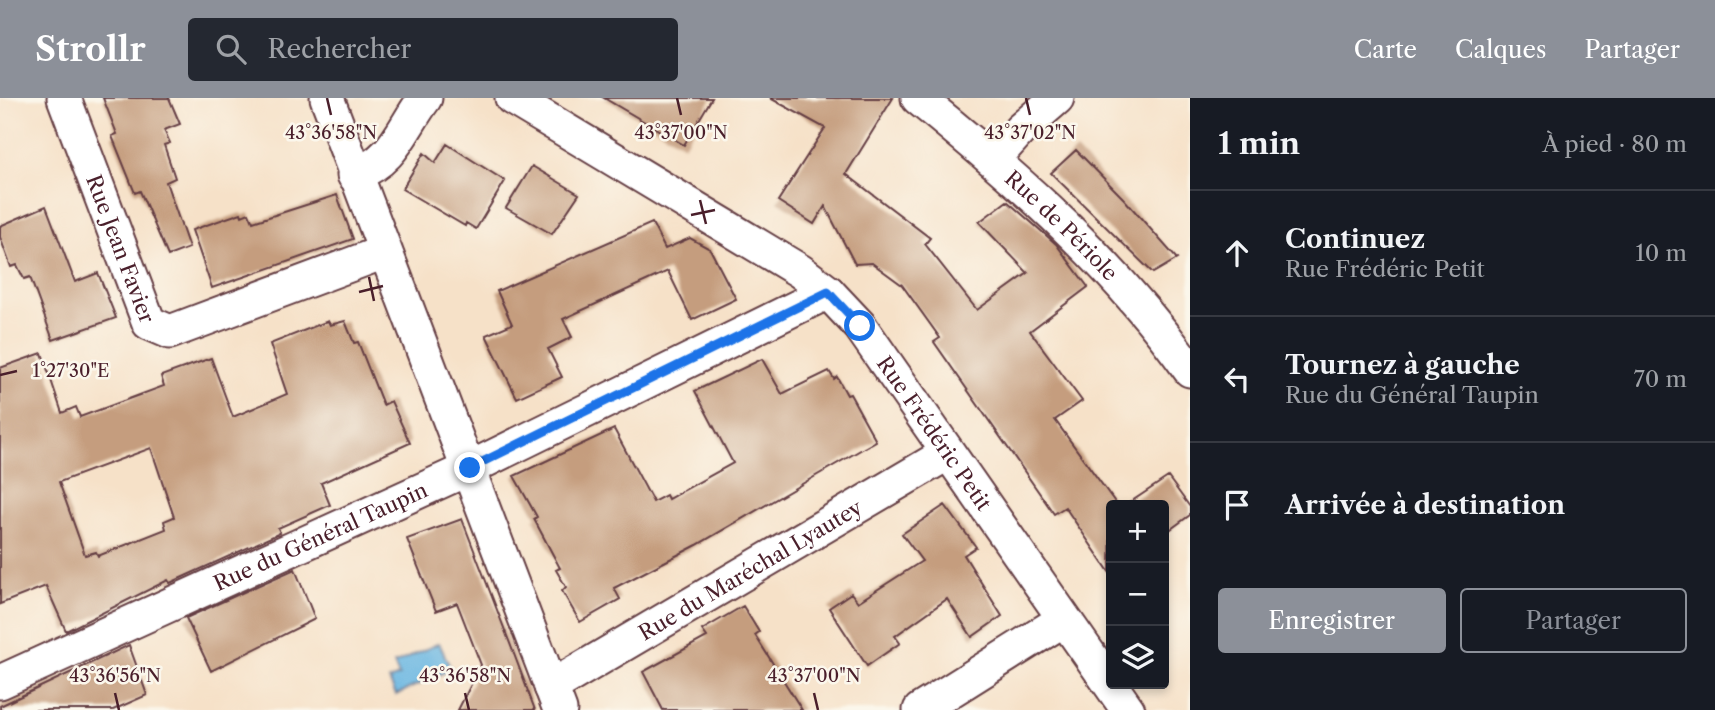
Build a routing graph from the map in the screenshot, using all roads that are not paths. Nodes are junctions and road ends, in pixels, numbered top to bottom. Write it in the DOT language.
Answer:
graph roads {
  1 [pos="64,98"];
  2 [pos="327,98"];
  3 [pos="425,98"];
  4 [pos="512,98"];
  5 [pos="918,98"];
  6 [pos="1057,98"];
  7 [pos="994,159"];
  8 [pos="354,175"];
  9 [pos="384,252"];
  10 [pos="828,292"];
  11 [pos="1190,370"];
  12 [pos="948,453"];
  13 [pos="470,468"];
  14 [pos="1063,620"];
  15 [pos="3,673"];
  16 [pos="556,699"];
  17 [pos="920,710"];
  18 [pos="1128,710"];
  1 -- 9 [label="street, Rue Jean Favier"];
  2 -- 8 [label="street"];
  3 -- 8 [label="street"];
  4 -- 10 [label="street, Rue Frédéric Petit"];
  5 -- 7 [label="street, Rue de Périole"];
  6 -- 7 [label="street"];
  7 -- 11 [label="street, Rue de Périole"];
  8 -- 9 [label="street"];
  9 -- 13 [label="street"];
  10 -- 12 [label="street, Rue Frédéric Petit"];
  10 -- 13 [label="street, Rue du Général Taupin"];
  12 -- 14 [label="street, Rue Frédéric Petit"];
  12 -- 16 [label="street, Rue du Maréchal Lyautey"];
  13 -- 15 [label="street, Rue du Général Taupin"];
  13 -- 16 [label="street"];
  14 -- 17 [label="street"];
  14 -- 18 [label="street, Rue Frédéric Petit"];
}
